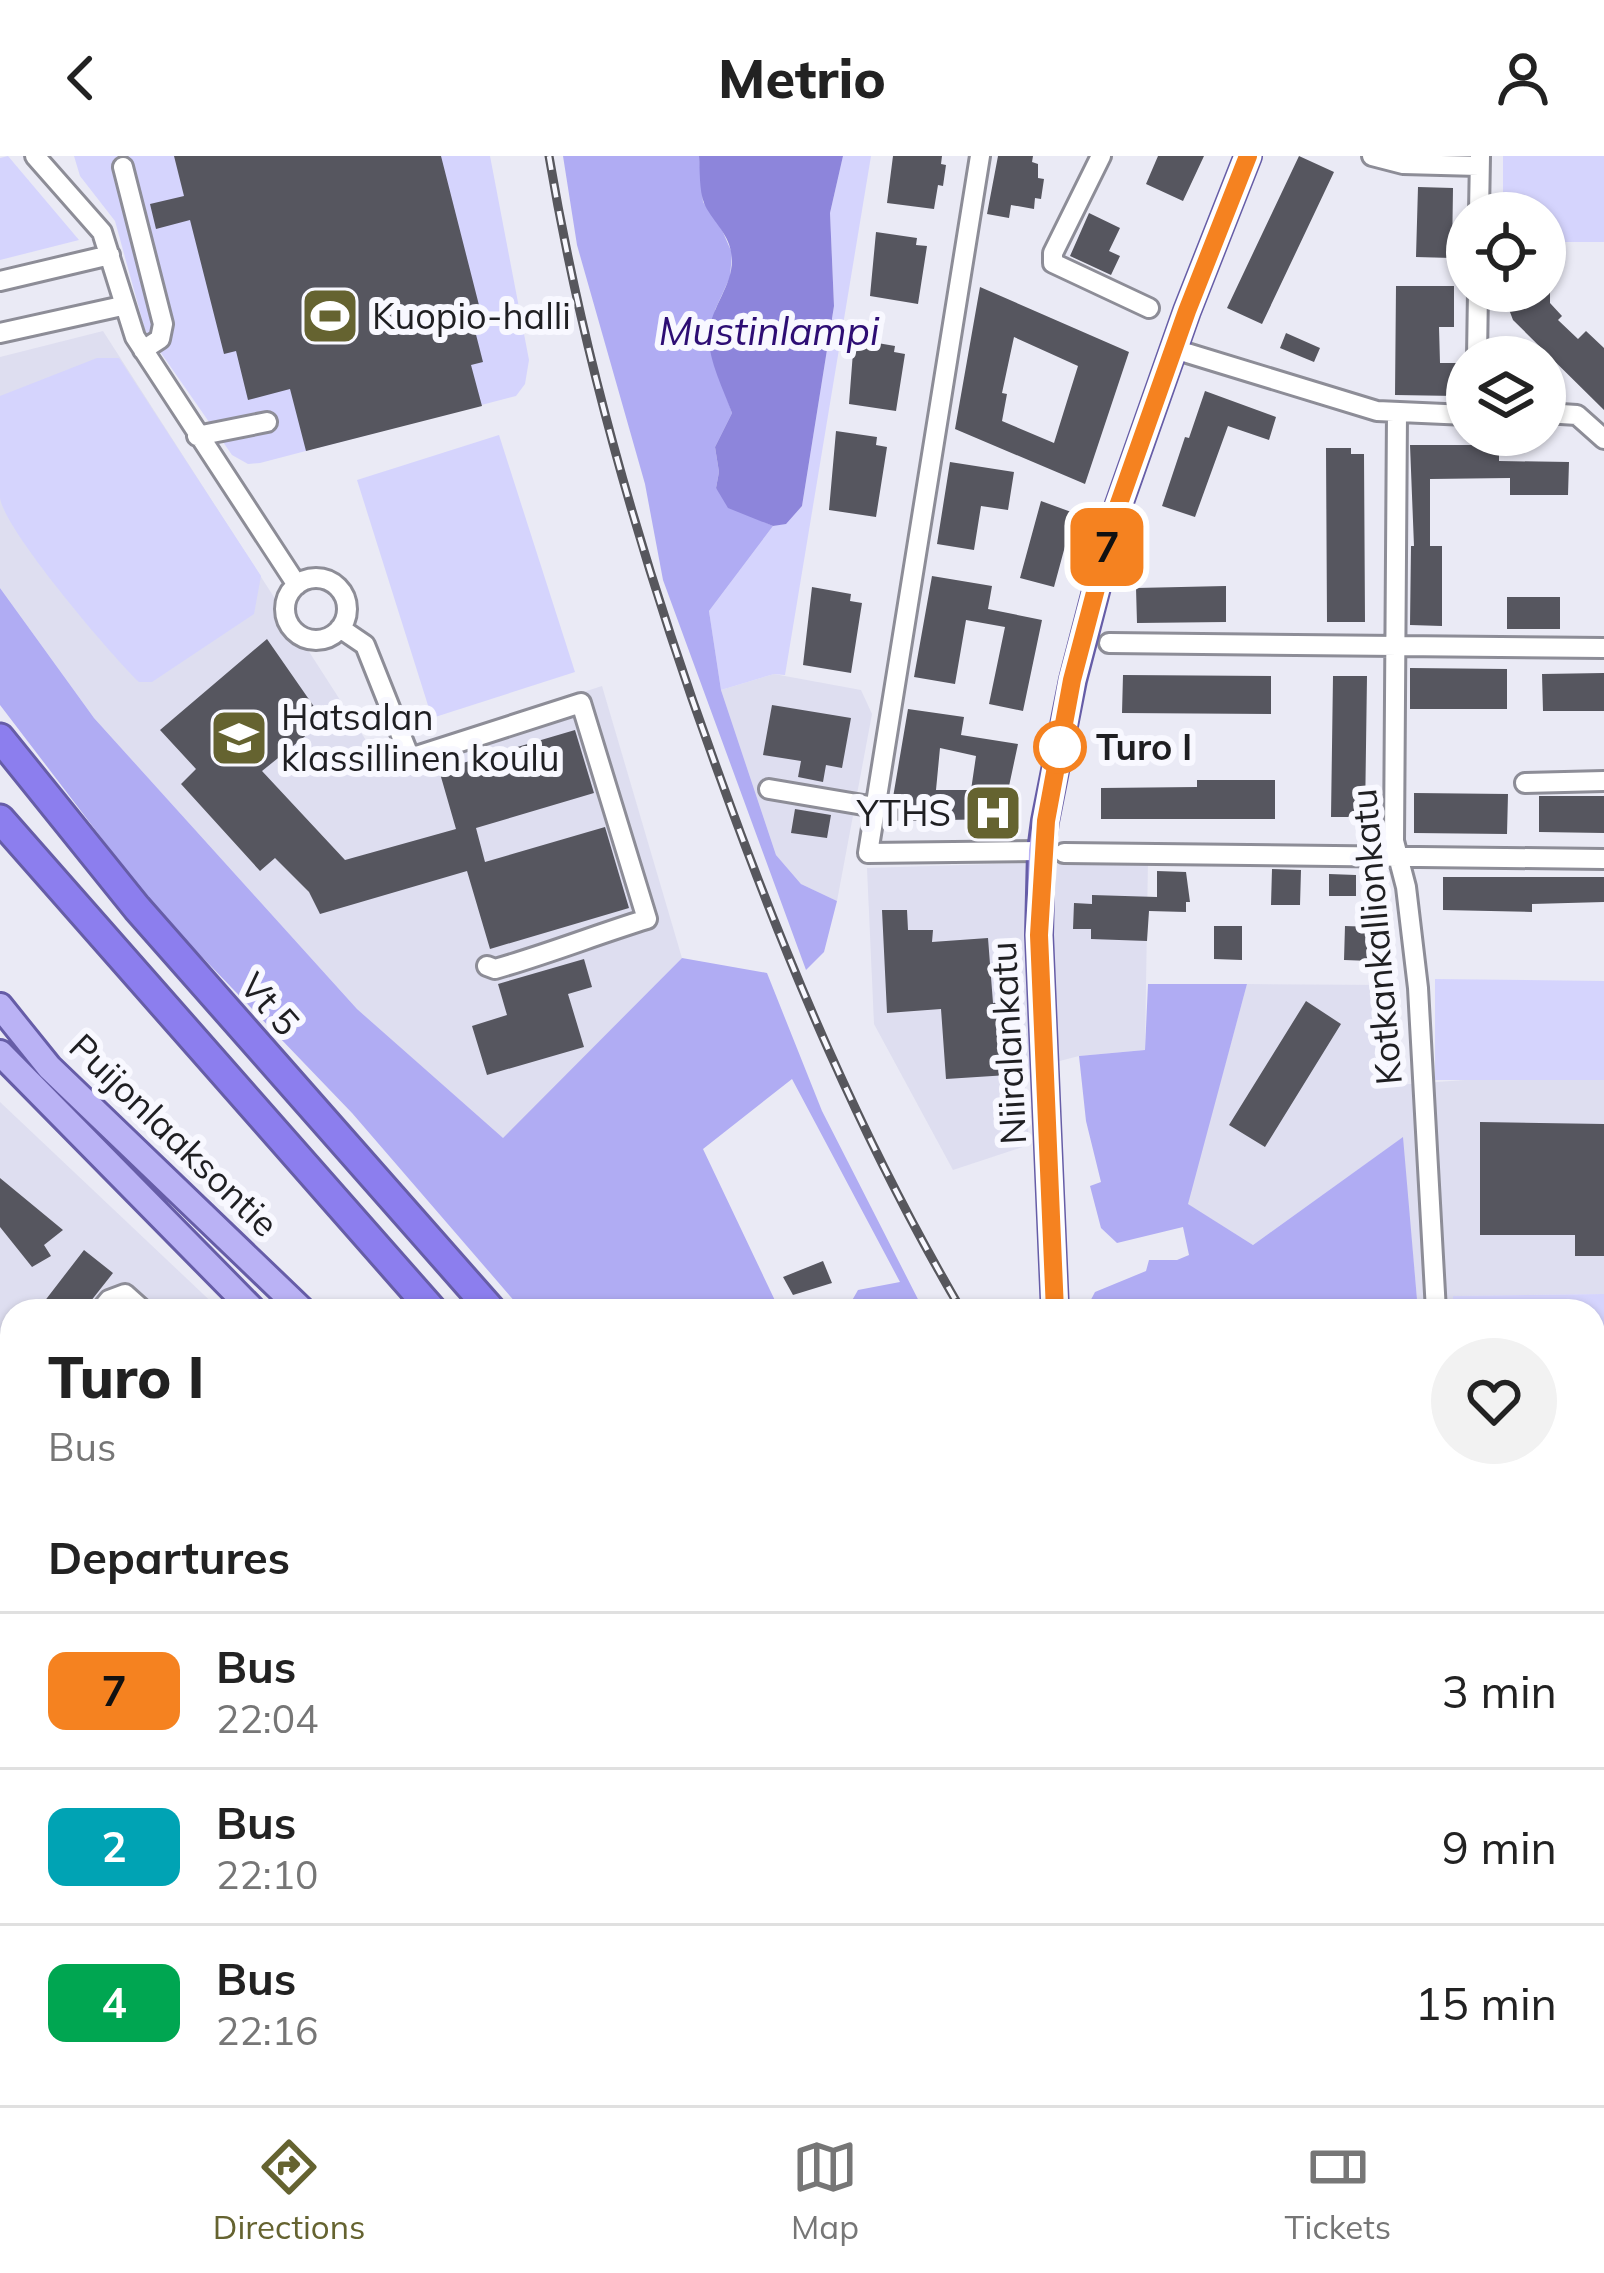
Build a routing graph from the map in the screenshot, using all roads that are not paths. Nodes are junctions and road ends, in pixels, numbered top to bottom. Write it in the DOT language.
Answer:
graph roads {
  1 [pos="35,156"];
  2 [pos="980,156"];
  3 [pos="1101,156"];
  4 [pos="1248,156"];
  5 [pos="1372,156"];
  6 [pos="1479,161"];
  7 [pos="122,167"];
  8 [pos="1479,192"];
  9 [pos="110,255"];
  10 [pos="0,281"];
  11 [pos="122,306"];
  12 [pos="1149,308"];
  13 [pos="0,333"];
  14 [pos="1174,349"];
  15 [pos="143,350"];
  16 [pos="1397,413"];
  17 [pos="1446,414"];
  18 [pos="1566,415"];
  19 [pos="267,422"];
  20 [pos="197,436"];
  21 [pos="1604,439"];
  22 [pos="297,585"];
  23 [pos="340,628"];
  24 [pos="1109,644"];
  25 [pos="1395,646"];
  26 [pos="1604,648"];
  27 [pos="0,738"];
  28 [pos="1604,781"];
  29 [pos="1525,783"];
  30 [pos="769,789"];
  31 [pos="875,807"];
  32 [pos="0,819"];
  33 [pos="1053,852"];
  34 [pos="1397,854"];
  35 [pos="1604,859"];
  36 [pos="488,966"];
  37 [pos="2,1014"];
  38 [pos="0,1053"];
  39 [pos="242,1299"];
  40 [pos="291,1299"];
  41 [pos="423,1299"];
  42 [pos="481,1299"];
  43 [pos="1054,1299"];
  44 [pos="1435,1299"];
  1 -- 9 [label="street"];
  2 -- 31 [label="street"];
  3 -- 12 [label="street"];
  4 -- 14 [label="main road, Niiralankatu"];
  5 -- 6 [label="street"];
  6 -- 8 [label="street"];
  7 -- 15 [label="street"];
  9 -- 10 [label="street"];
  9 -- 11 [label="street"];
  11 -- 13 [label="street"];
  11 -- 15 [label="street"];
  14 -- 16 [label="street"];
  14 -- 33 [label="main road, Niiralankatu"];
  15 -- 20 [label="street"];
  16 -- 17 [label="street"];
  16 -- 25 [label="street, Kotkankallionkatu"];
  18 -- 21 [label="street"];
  19 -- 20 [label="street"];
  20 -- 22 [label="street"];
  22 -- 23 [label="street"];
  22 -- 23 [label="street"];
  23 -- 36 [label="street"];
  24 -- 25 [label="street"];
  25 -- 26 [label="street"];
  25 -- 34 [label="street, Kotkankallionkatu"];
  27 -- 42 [label="highway, Vt 5"];
  28 -- 29 [label="street"];
  30 -- 31 [label="street"];
  31 -- 33 [label="street"];
  32 -- 41 [label="highway"];
  33 -- 34 [label="street"];
  33 -- 43 [label="main road, Niiralankatu"];
  34 -- 35 [label="street"];
  34 -- 44 [label="street, Kotkankallionkatu"];
  37 -- 40 [label="main road, Puijonlaaksontie"];
  38 -- 39 [label="main road, Puijonlaaksontie"];
}
